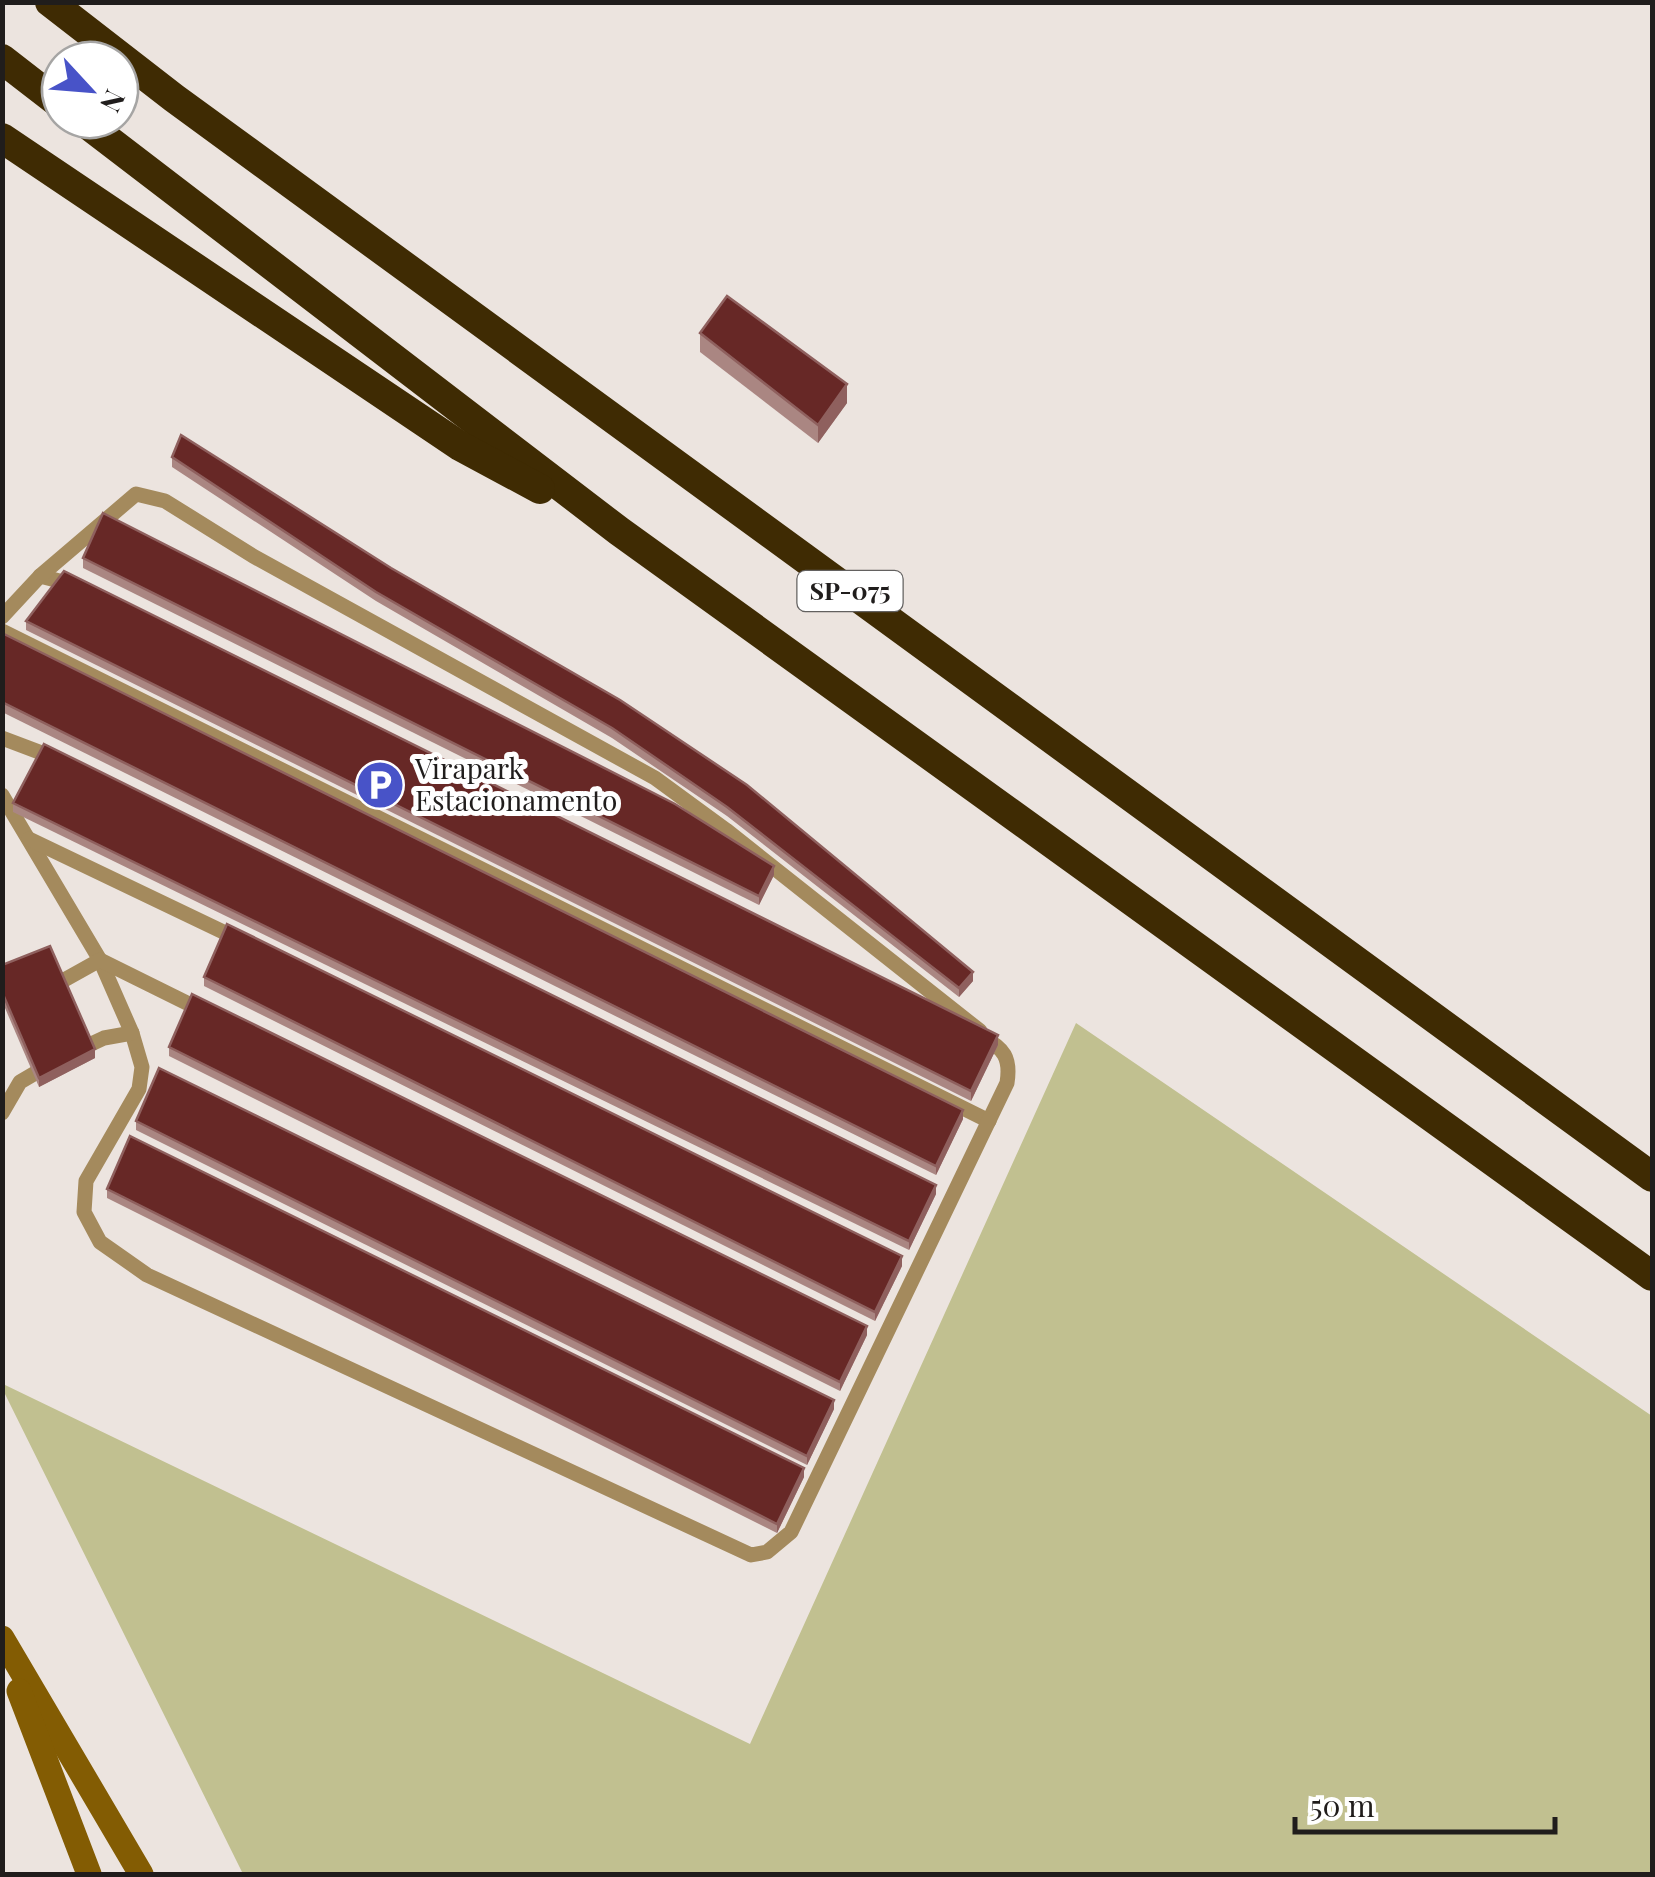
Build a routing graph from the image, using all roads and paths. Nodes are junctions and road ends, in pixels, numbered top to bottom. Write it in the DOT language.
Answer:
graph roads {
  1 [pos="50,2"];
  2 [pos="2,59"];
  3 [pos="40,88"];
  4 [pos="2,138"];
  5 [pos="108,140"];
  6 [pos="619,531"];
  7 [pos="40,576"];
  8 [pos="98,597"];
  9 [pos="2,617"];
  10 [pos="2,631"];
  11 [pos="2,738"];
  12 [pos="71,764"];
  13 [pos="2,795"];
  14 [pos="29,840"];
  15 [pos="252,946"];
  16 [pos="100,960"];
  17 [pos="34,996"];
  18 [pos="927,1010"];
  19 [pos="216,1018"];
  20 [pos="132,1033"];
  21 [pos="998,1044"];
  22 [pos="142,1067"];
  23 [pos="160,1076"];
  24 [pos="2,1113"];
  25 [pos="988,1121"];
  26 [pos="106,1146"];
  27 [pos="124,1155"];
  28 [pos="1652,1176"];
  29 [pos="934,1190"];
  30 [pos="952,1198"];
  31 [pos="899,1263"];
  32 [pos="916,1272"];
  33 [pos="1652,1276"];
  34 [pos="863,1338"];
  35 [pos="880,1347"];
  36 [pos="827,1412"];
  37 [pos="844,1420"];
  38 [pos="790,1488"];
  39 [pos="808,1497"];
  40 [pos="2,1638"];
  41 [pos="2,1650"];
  42 [pos="90,1874"];
  43 [pos="141,1874"];
  1 -- 28 [label="highway, SP-075"];
  2 -- 3 [label="highway"];
  4 -- 6 [label="highway"];
  5 -- 6 [label="highway, SP-075"];
  6 -- 33 [label="highway, SP-075"];
  7 -- 8 [label="lane"];
  7 -- 9 [label="lane"];
  7 -- 21 [label="lane"];
  10 -- 25 [label="lane"];
  11 -- 12 [label="lane"];
  13 -- 14 [label="lane"];
  14 -- 15 [label="lane"];
  14 -- 16 [label="lane"];
  16 -- 17 [label="lane"];
  16 -- 19 [label="lane"];
  16 -- 20 [label="lane"];
  18 -- 21 [label="lane"];
  20 -- 22 [label="lane"];
  20 -- 24 [label="lane"];
  21 -- 25 [label="lane"];
  22 -- 23 [label="lane"];
  22 -- 26 [label="lane"];
  25 -- 30 [label="lane"];
  26 -- 27 [label="lane"];
  26 -- 39 [label="lane"];
  29 -- 30 [label="lane"];
  30 -- 32 [label="lane"];
  31 -- 32 [label="lane"];
  32 -- 35 [label="lane"];
  34 -- 35 [label="lane"];
  35 -- 37 [label="lane"];
  36 -- 37 [label="lane"];
  37 -- 39 [label="lane"];
  38 -- 39 [label="lane"];
  40 -- 43 [label="main road"];
  41 -- 42 [label="main road"];
}
